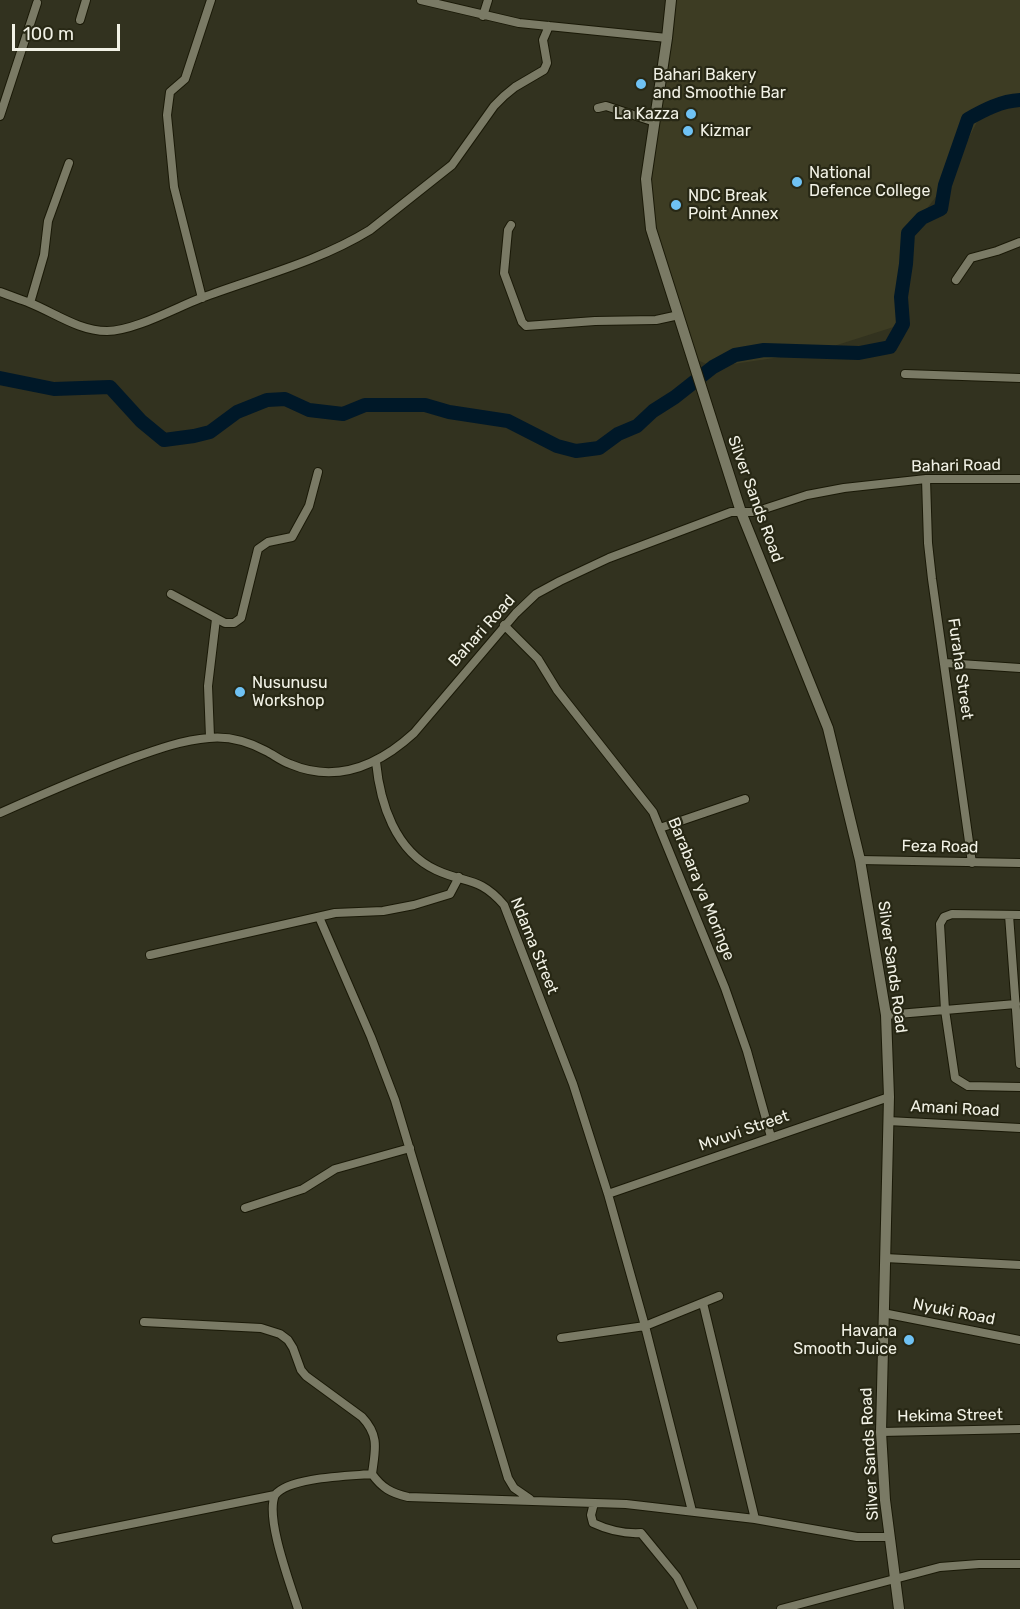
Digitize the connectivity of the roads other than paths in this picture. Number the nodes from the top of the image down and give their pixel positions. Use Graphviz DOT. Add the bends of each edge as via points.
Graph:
graph roads {
  1 [pos="86,0"];
  2 [pos="211,0"];
  3 [pos="421,0"];
  4 [pos="488,0"];
  5 [pos="671,0"];
  6 [pos="34,1"];
  7 [pos="483,15"];
  8 [pos="80,20"];
  9 [pos="549,26"];
  10 [pos="667,38"];
  11 [pos="598,108"];
  12 [pos="0,116"];
  13 [pos="655,122"];
  14 [pos="69,162"];
  15 [pos="511,225"];
  16 [pos="1020,242"];
  17 [pos="956,280"];
  18 [pos="0,292"];
  19 [pos="202,298"];
  20 [pos="30,303"];
  21 [pos="679,315"];
  22 [pos="905,374"];
  23 [pos="1020,378"];
  24 [pos="318,472"];
  25 [pos="926,479"];
  26 [pos="1020,479"];
  27 [pos="741,512"];
  28 [pos="171,594"];
  29 [pos="216,619"];
  30 [pos="504,625"];
  31 [pos="945,663"];
  32 [pos="1020,668"];
  33 [pos="210,737"];
  34 [pos="376,762"];
  35 [pos="745,799"];
  36 [pos="0,813"];
  37 [pos="660,828"];
  38 [pos="860,860"];
  39 [pos="972,863"];
  40 [pos="1020,863"];
  41 [pos="459,877"];
  42 [pos="1009,915"];
  43 [pos="1020,915"];
  44 [pos="319,917"];
  45 [pos="150,955"];
  46 [pos="1017,972"];
  47 [pos="1016,1004"];
  48 [pos="945,1010"];
  49 [pos="886,1015"];
  50 [pos="1019,1043"];
  51 [pos="1020,1064"];
  52 [pos="1020,1087"];
  53 [pos="889,1097"];
  54 [pos="888,1121"];
  55 [pos="1020,1128"];
  56 [pos="771,1137"];
  57 [pos="410,1148"];
  58 [pos="608,1194"];
  59 [pos="245,1208"];
  60 [pos="885,1258"];
  61 [pos="1020,1265"];
  62 [pos="719,1296"];
  63 [pos="703,1303"];
  64 [pos="883,1313"];
  65 [pos="144,1322"];
  66 [pos="645,1326"];
  67 [pos="561,1338"];
  68 [pos="1020,1340"];
  69 [pos="1020,1429"];
  70 [pos="881,1432"];
  71 [pos="372,1474"];
  72 [pos="274,1495"];
  73 [pos="533,1500"];
  74 [pos="594,1503"];
  75 [pos="692,1511"];
  76 [pos="755,1519"];
  77 [pos="890,1537"];
  78 [pos="56,1539"];
  79 [pos="1020,1564"];
  80 [pos="895,1579"];
  81 [pos="298,1609"];
  82 [pos="693,1609"];
  83 [pos="781,1609"];
  84 [pos="899,1609"];
  1 -- 8 [label="street"];
  2 -- 19 [label="street" via="188,73 170,92 167,108 174,187"];
  3 -- 7 [label="street"];
  4 -- 7 [label="street"];
  5 -- 10 [label="street, Silver Sands Road"];
  6 -- 12 [label="street"];
  7 -- 9 [label="street"];
  9 -- 10 [label="street"];
  9 -- 19 [label="street" via="543,40 547,63 544,70 504,96 452,165 370,230 279,271"];
  10 -- 13 [label="street, Silver Sands Road"];
  11 -- 13 [label="street" via="606,106"];
  13 -- 21 [label="street, Silver Sands Road" via="646,179 651,228"];
  14 -- 20 [label="street" via="48,221 44,255"];
  15 -- 21 [label="street" via="504,273 526,326 656,321"];
  16 -- 17 [label="street" via="971,258"];
  18 -- 20 [label="street"];
  19 -- 20 [label="street" via="126,328 106,331 82,327"];
  21 -- 27 [label="street, Silver Sands Road"];
  22 -- 23 [label="street"];
  24 -- 29 [label="street" via="309,506 292,537 268,542 258,549 241,618 230,624"];
  25 -- 26 [label="street, Bahari Road"];
  25 -- 27 [label="street, Bahari Road" via="844,488 755,512"];
  25 -- 31 [label="street, Furaha Street" via="928,543"];
  27 -- 30 [label="street, Bahari Road" via="681,530 560,580 536,594"];
  27 -- 38 [label="street, Silver Sands Road" via="828,728"];
  28 -- 29 [label="street"];
  29 -- 33 [label="street" via="208,686"];
  30 -- 34 [label="street, Bahari Road" via="414,733"];
  30 -- 37 [label="street, Barabara ya Moringe" via="538,659 557,690 653,812"];
  31 -- 32 [label="street"];
  31 -- 39 [label="street, Furaha Street"];
  33 -- 34 [label="street, Bahari Road" via="240,740 289,764 327,773"];
  33 -- 36 [label="street, Bahari Road" via="137,756"];
  34 -- 41 [label="street, Ndama Street" via="380,790 399,839 415,857 436,870"];
  35 -- 37 [label="street"];
  37 -- 56 [label="street, Barabara ya Moringe" via="725,988"];
  38 -- 39 [label="street, Feza Road"];
  38 -- 49 [label="street, Silver Sands Road"];
  39 -- 40 [label="street, Feza Road"];
  41 -- 44 [label="street" via="453,890 441,897 383,911"];
  41 -- 58 [label="street, Ndama Street" via="492,891 504,905 573,1084"];
  42 -- 43 [label="street"];
  42 -- 46 [label="street"];
  42 -- 48 [label="street" via="952,914 941,920"];
  44 -- 45 [label="street"];
  44 -- 57 [label="street" via="371,1037"];
  46 -- 47 [label="street"];
  47 -- 48 [label="street"];
  47 -- 50 [label="street"];
  48 -- 49 [label="street"];
  48 -- 52 [label="street" via="953,1074 959,1082 968,1086"];
  49 -- 53 [label="street, Silver Sands Road"];
  50 -- 51 [label="street"];
  53 -- 54 [label="street, Silver Sands Road"];
  53 -- 56 [label="street, Mvuvi Street"];
  54 -- 55 [label="street, Amani Road"];
  54 -- 60 [label="street, Silver Sands Road"];
  56 -- 58 [label="street, Mvuvi Street"];
  57 -- 59 [label="street" via="335,1169 303,1189"];
  57 -- 73 [label="street" via="508,1478 514,1488"];
  58 -- 66 [label="street, Ndama Street"];
  60 -- 61 [label="street"];
  60 -- 64 [label="street, Silver Sands Road"];
  62 -- 63 [label="street"];
  63 -- 66 [label="street"];
  63 -- 76 [label="street"];
  64 -- 68 [label="street, Nyuki Road"];
  64 -- 70 [label="street, Silver Sands Road"];
  65 -- 71 [label="street" via="261,1328 280,1334 293,1348 306,1376 369,1424 376,1443"];
  66 -- 67 [label="street"];
  66 -- 75 [label="street, Ndama Street"];
  69 -- 70 [label="street, Hekima Street"];
  70 -- 77 [label="street, Silver Sands Road"];
  71 -- 72 [label="street" via="330,1477 284,1487"];
  71 -- 73 [label="street" via="393,1494 408,1497"];
  72 -- 78 [label="street"];
  72 -- 81 [label="street" via="275,1532"];
  73 -- 74 [label="street"];
  74 -- 75 [label="street"];
  74 -- 82 [label="street" via="593,1523 627,1534 640,1533 677,1577"];
  75 -- 76 [label="street"];
  76 -- 77 [label="street" via="857,1537"];
  77 -- 80 [label="street, Silver Sands Road"];
  79 -- 80 [label="street" via="940,1567"];
  80 -- 83 [label="street"];
  80 -- 84 [label="street, Silver Sands Road"];
}
